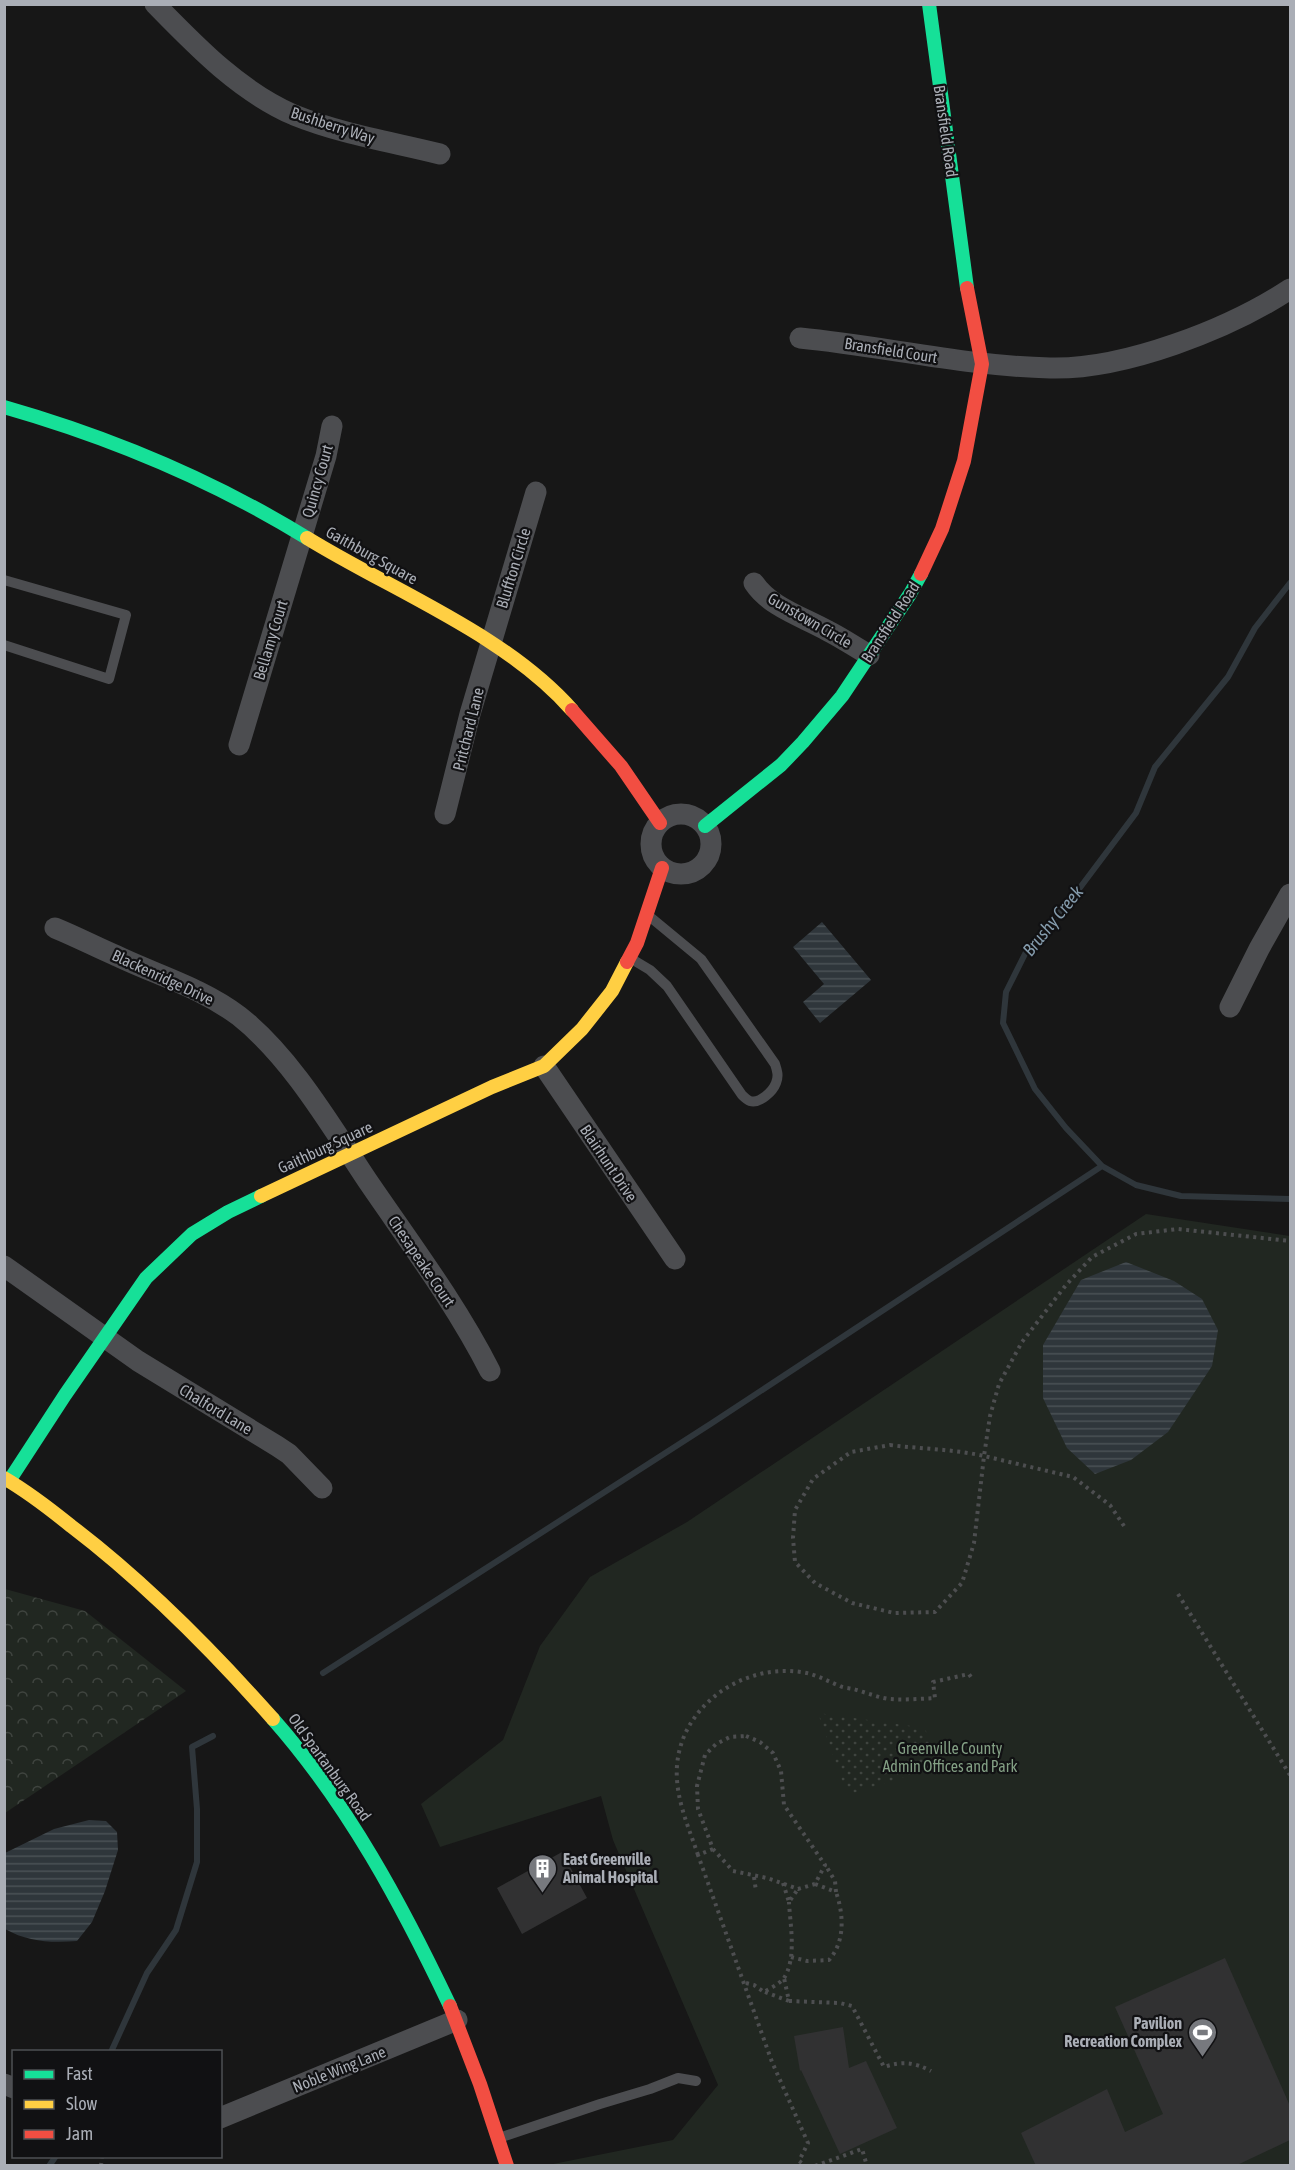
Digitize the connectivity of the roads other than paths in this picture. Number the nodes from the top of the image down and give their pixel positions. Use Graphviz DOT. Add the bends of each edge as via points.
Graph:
graph roads {
  1 [pos="155,4"];
  2 [pos="929,4"];
  3 [pos="440,154"];
  4 [pos="1290,289"];
  5 [pos="800,338"];
  6 [pos="981,364"];
  7 [pos="4,407"];
  8 [pos="332,426"];
  9 [pos="536,492"];
  10 [pos="302,534"];
  11 [pos="4,580"];
  12 [pos="754,583"];
  13 [pos="490,644"];
  14 [pos="4,645"];
  15 [pos="869,655"];
  16 [pos="238,745"];
  17 [pos="445,814"];
  18 [pos="660,823"];
  19 [pos="705,826"];
  20 [pos="662,868"];
  21 [pos="1290,894"];
  22 [pos="647,914"];
  23 [pos="55,928"];
  24 [pos="630,957"];
  25 [pos="1230,1008"];
  26 [pos="544,1066"];
  27 [pos="349,1153"];
  28 [pos="675,1259"];
  29 [pos="4,1266"];
  30 [pos="105,1337"];
  31 [pos="490,1371"];
  32 [pos="7,1479"];
  33 [pos="322,1488"];
  34 [pos="457,2020"];
  35 [pos="696,2081"];
  36 [pos="222,2117"];
  37 [pos="499,2138"];
  38 [pos="507,2166"];
  1 -- 3 [label="street, Bushberry Way" via="218,66 273,104 313,122"];
  2 -- 6 [label="street, Bransfield Road" via="967,291"];
  4 -- 6 [label="street" via="1198,335 1121,359 1052,368"];
  5 -- 6 [label="street, Bransfield Court"];
  6 -- 15 [label="street, Bransfield Road" via="964,461 942,529 910,594"];
  7 -- 10 [label="street, Gaithburg Square" via="152,460"];
  8 -- 10 [label="street, Quincy Court"];
  9 -- 13 [label="street, Bluffton Circle"];
  10 -- 13 [label="street, Gaithburg Square" via="442,612"];
  10 -- 16 [label="street, Bellamy Court"];
  11 -- 14 [label="lane" via="126,615 110,679"];
  12 -- 15 [label="street, Gunstown Circle" via="783,608"];
  13 -- 17 [label="street, Pritchard Lane"];
  13 -- 18 [label="street, Gaithburg Square" via="520,663 565,702 621,766"];
  15 -- 19 [label="street, Bransfield Road" via="842,696 781,765"];
  18 -- 19 [label="street" via="674,814 683,814"];
  18 -- 20 [label="street" via="654,831 651,851"];
  19 -- 20 [label="street" via="710,834 710,854 699,870 680,875"];
  20 -- 22 [label="street, Gaithburg Square"];
  21 -- 25 [label="street"];
  22 -- 24 [label="street, Gaithburg Square"];
  22 -- 24 [label="lane" via="701,959 775,1064 776,1083 769,1093 758,1101 742,1095 667,986"];
  23 -- 27 [label="street, Blackenridge Drive" via="188,985 240,1017 290,1069"];
  24 -- 26 [label="street, Gaithburg Square" via="598,1011"];
  26 -- 27 [label="street, Gaithburg Square"];
  26 -- 28 [label="street, Blairhunt Drive"];
  27 -- 30 [label="street, Gaithburg Square" via="228,1212 192,1234 147,1278"];
  27 -- 31 [label="street, Chesapeake Court" via="469,1330"];
  29 -- 30 [label="street, Chalford Lane"];
  30 -- 32 [label="street, Gaithburg Square"];
  30 -- 33 [label="street, Chalford Lane" via="289,1454"];
  32 -- 34 [label="street, Old Spartanburg Road" via="140,1581 201,1638 265,1707 317,1772 367,1847 405,1912"];
  34 -- 36 [label="street, Noble Wing Lane"];
  34 -- 37 [label="street, Old Spartanburg Road"];
  35 -- 37 [label="lane" via="678,2078"];
  37 -- 38 [label="street, Old Spartanburg Road"];
}
